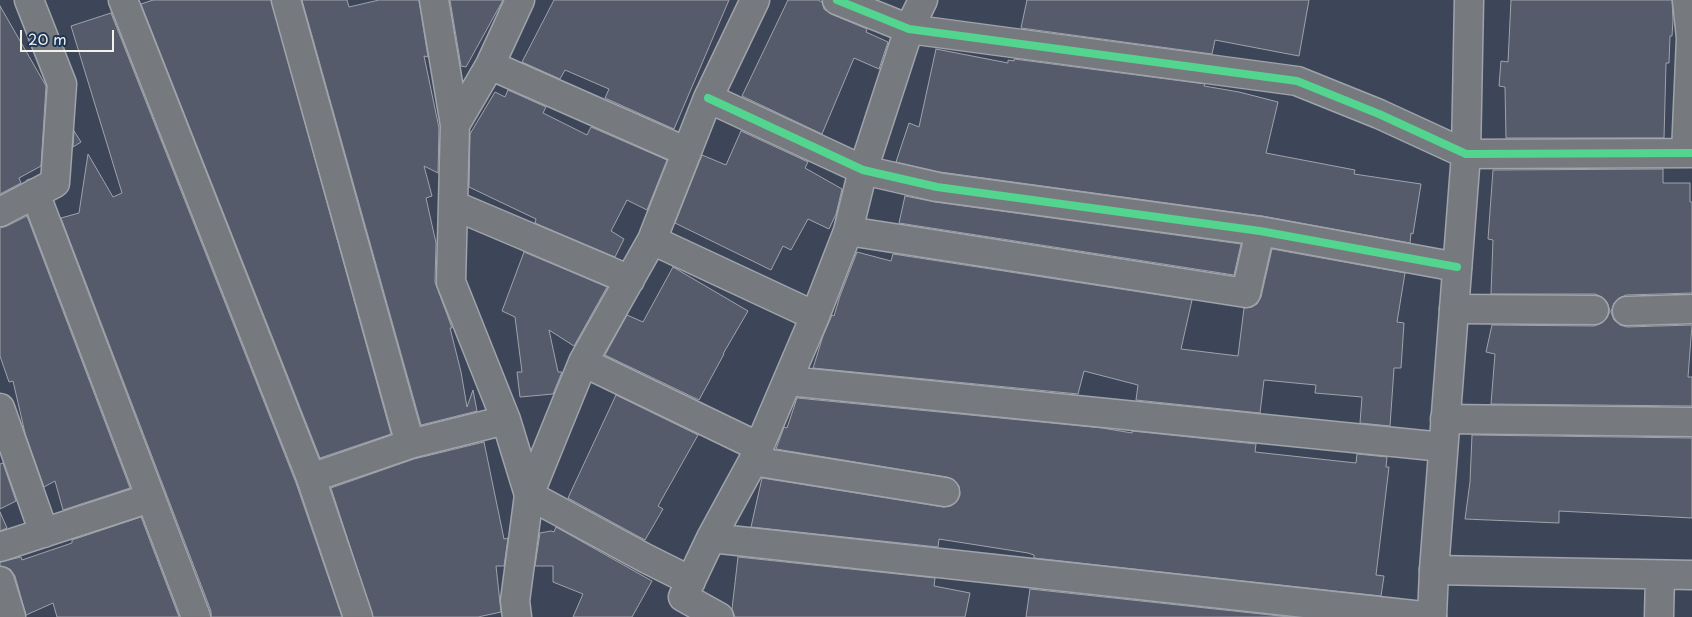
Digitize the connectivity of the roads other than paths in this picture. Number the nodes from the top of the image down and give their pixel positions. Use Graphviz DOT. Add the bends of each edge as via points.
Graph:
graph roads {
  1 [pos="123,0"];
  2 [pos="286,0"];
  3 [pos="434,0"];
  4 [pos="520,0"];
  5 [pos="755,0"];
  6 [pos="837,0"];
  7 [pos="923,0"];
  8 [pos="1469,0"];
  9 [pos="1687,0"];
  10 [pos="32,1"];
  11 [pos="909,29"];
  12 [pos="1691,38"];
  13 [pos="490,65"];
  14 [pos="708,98"];
  15 [pos="455,125"];
  16 [pos="687,152"];
  17 [pos="1689,153"];
  18 [pos="1466,154"];
  19 [pos="863,170"];
  20 [pos="35,193"];
  21 [pos="453,205"];
  22 [pos="0,212"];
  23 [pos="848,231"];
  24 [pos="1260,231"];
  25 [pos="652,240"];
  26 [pos="1457,267"];
  27 [pos="630,280"];
  28 [pos="1454,309"];
  29 [pos="1692,309"];
  30 [pos="1594,310"];
  31 [pos="1627,311"];
  32 [pos="815,316"];
  33 [pos="584,362"];
  34 [pos="788,381"];
  35 [pos="0,408"];
  36 [pos="1446,419"];
  37 [pos="506,420"];
  38 [pos="1692,422"];
  39 [pos="410,444"];
  40 [pos="1443,447"];
  41 [pos="756,454"];
  42 [pos="312,478"];
  43 [pos="945,492"];
  44 [pos="529,495"];
  45 [pos="150,498"];
  46 [pos="44,533"];
  47 [pos="711,538"];
  48 [pos="0,547"];
  49 [pos="1434,570"];
  50 [pos="1660,575"];
  51 [pos="1692,576"];
  52 [pos="0,580"];
  53 [pos="691,581"];
  54 [pos="11,617"];
  55 [pos="196,617"];
  56 [pos="358,617"];
  57 [pos="517,617"];
  58 [pos="719,617"];
  59 [pos="1432,617"];
  60 [pos="1659,617"];
  1 -- 42 [label="street"];
  2 -- 39 [label="street"];
  3 -- 15 [label="street"];
  4 -- 13 [label="street"];
  5 -- 14 [label="street"];
  6 -- 11 [label="street"];
  7 -- 11 [label="street"];
  8 -- 18 [label="street"];
  9 -- 12 [label="street"];
  10 -- 20 [label="street" via="62,84 55,183"];
  11 -- 18 [label="street" via="1297,81"];
  11 -- 19 [label="street"];
  12 -- 17 [label="street"];
  13 -- 15 [label="street"];
  13 -- 16 [label="street"];
  14 -- 16 [label="street"];
  14 -- 19 [label="street"];
  15 -- 21 [label="street"];
  16 -- 25 [label="street"];
  17 -- 18 [label="street"];
  18 -- 26 [label="street"];
  19 -- 23 [label="street"];
  19 -- 24 [label="street" via="937,187"];
  20 -- 22 [label="street"];
  20 -- 45 [label="street"];
  21 -- 27 [label="street"];
  21 -- 37 [label="street" via="451,282"];
  23 -- 24 [label="street" via="1246,293"];
  23 -- 32 [label="street"];
  24 -- 26 [label="street"];
  25 -- 27 [label="street"];
  25 -- 32 [label="street"];
  26 -- 28 [label="street"];
  27 -- 33 [label="street"];
  28 -- 30 [label="street"];
  28 -- 36 [label="street"];
  29 -- 31 [label="street"];
  32 -- 34 [label="street"];
  33 -- 41 [label="street"];
  33 -- 44 [label="street"];
  34 -- 40 [label="street"];
  34 -- 41 [label="street"];
  35 -- 46 [label="street"];
  36 -- 38 [label="street"];
  36 -- 40 [label="street"];
  37 -- 39 [label="street"];
  37 -- 44 [label="street"];
  39 -- 42 [label="street"];
  40 -- 49 [label="street"];
  41 -- 43 [label="street"];
  41 -- 47 [label="street"];
  42 -- 56 [label="street"];
  44 -- 53 [label="street"];
  44 -- 57 [label="street" via="515,601"];
  45 -- 46 [label="street"];
  45 -- 55 [label="street"];
  46 -- 48 [label="street"];
  47 -- 53 [label="street"];
  47 -- 59 [label="street"];
  49 -- 50 [label="street"];
  49 -- 59 [label="street"];
  50 -- 51 [label="street"];
  50 -- 60 [label="street"];
  52 -- 54 [label="street"];
  53 -- 58 [label="street" via="683,597"];
}
